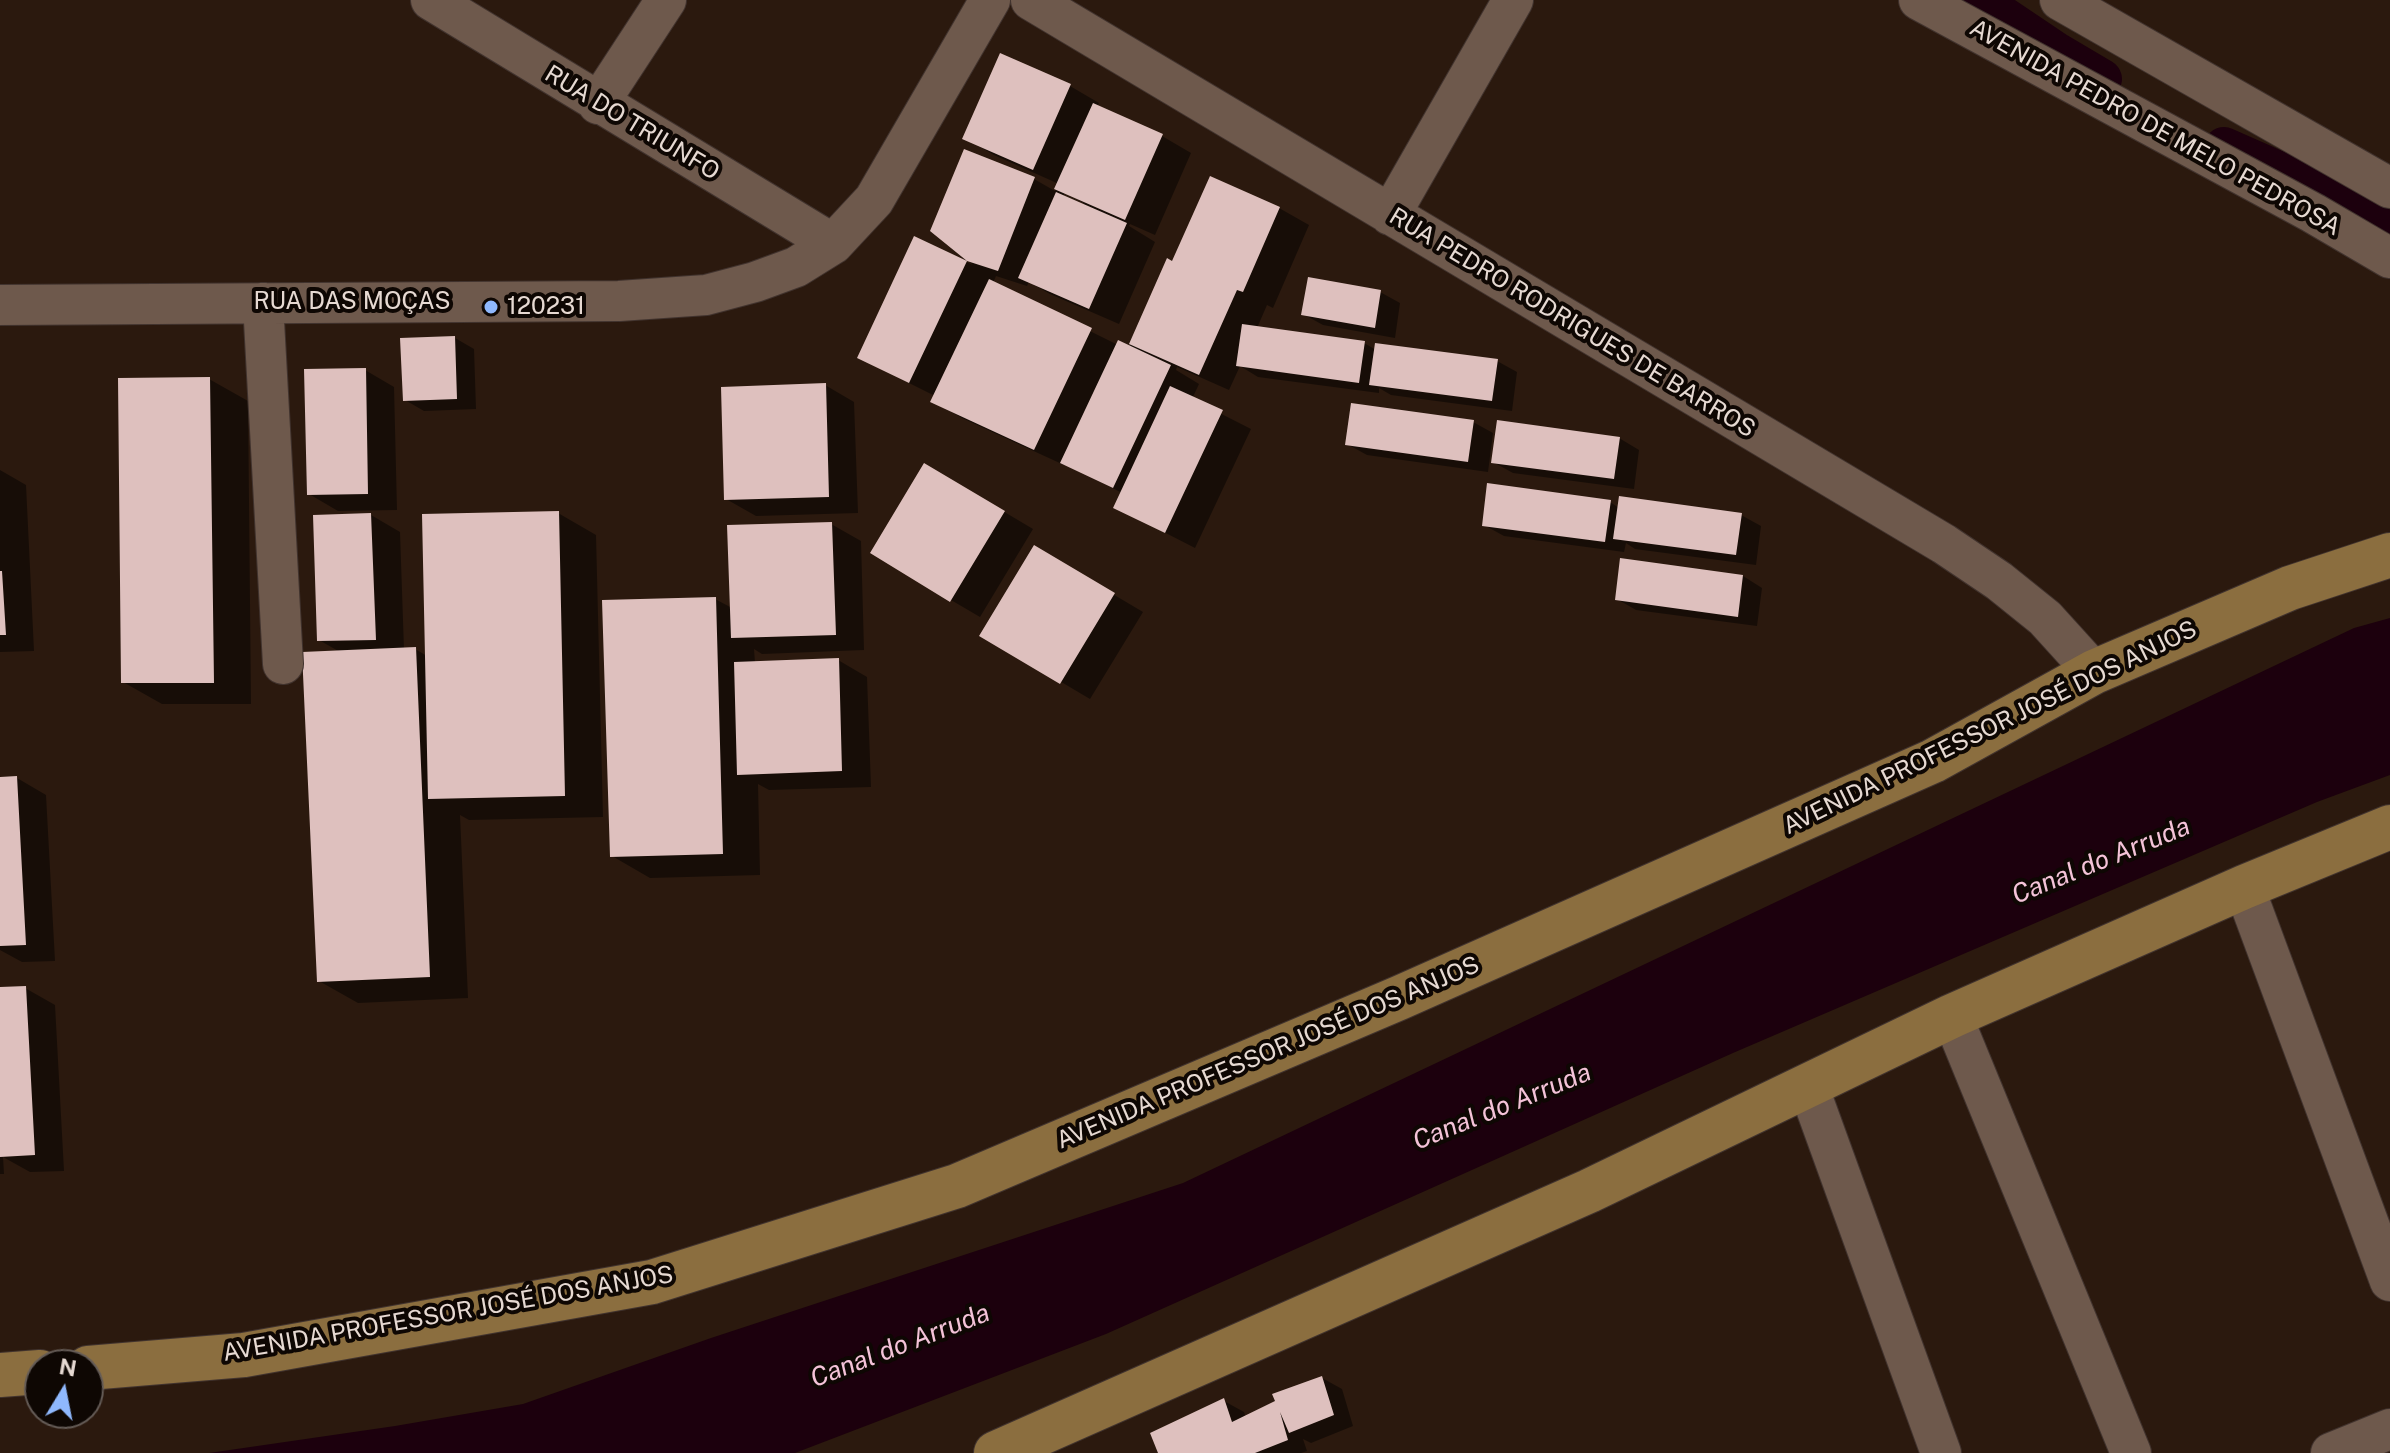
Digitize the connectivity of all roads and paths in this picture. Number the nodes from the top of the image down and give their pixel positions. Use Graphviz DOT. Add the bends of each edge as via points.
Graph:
graph roads {
  1 [pos="431,0"];
  2 [pos="666,0"];
  3 [pos="990,0"];
  4 [pos="1031,0"];
  5 [pos="1513,0"];
  6 [pos="1919,0"];
  7 [pos="2060,0"];
  8 [pos="598,104"];
  9 [pos="2390,188"];
  10 [pos="1390,215"];
  11 [pos="833,244"];
  12 [pos="2390,258"];
  13 [pos="263,303"];
  14 [pos="0,305"];
  15 [pos="2390,555"];
  16 [pos="283,664"];
  17 [pos="2094,672"];
  18 [pos="2390,827"];
  19 [pos="2244,887"];
  20 [pos="1952,1016"];
  21 [pos="1808,1086"];
  22 [pos="2390,1281"];
  23 [pos="104,1367"];
  24 [pos="24,1373"];
  25 [pos="0,1375"];
  26 [pos="2390,1429"];
  27 [pos="996,1453"];
  28 [pos="1941,1453"];
  29 [pos="2131,1453"];
  30 [pos="2331,1453"];
  1 -- 8 [label="street, RUA DO TRIUNFO"];
  2 -- 8 [label="street"];
  3 -- 11 [label="street, RUA DAS MOÇAS" via="874,200"];
  4 -- 10 [label="street, RUA PEDRO RODRIGUES DE BARROS"];
  5 -- 10 [label="street"];
  6 -- 12 [label="street, AVENIDA PEDRO DE MELO PEDROSA"];
  7 -- 9 [label="street"];
  8 -- 11 [label="street, RUA DO TRIUNFO"];
  10 -- 17 [label="street, RUA PEDRO RODRIGUES DE BARROS" via="1988,573 2045,618"];
  11 -- 13 [label="street, RUA DAS MOÇAS" via="796,267 706,295 619,301"];
  13 -- 14 [label="street, RUA DAS MOÇAS"];
  13 -- 16 [label="street"];
  15 -- 17 [label="main road, AVENIDA PROFESSOR JOSÉ DOS ANJOS" via="2290,588"];
  17 -- 23 [label="main road, AVENIDA PROFESSOR JOSÉ DOS ANJOS" via="1933,761 1385,1004 957,1186 652,1282 244,1355"];
  18 -- 19 [label="main road"];
  19 -- 20 [label="main road"];
  19 -- 22 [label="street"];
  20 -- 21 [label="main road"];
  20 -- 29 [label="street"];
  21 -- 27 [label="main road" via="1589,1191"];
  21 -- 28 [label="street"];
  24 -- 25 [label="main road"];
  26 -- 30 [label="street"];
}
